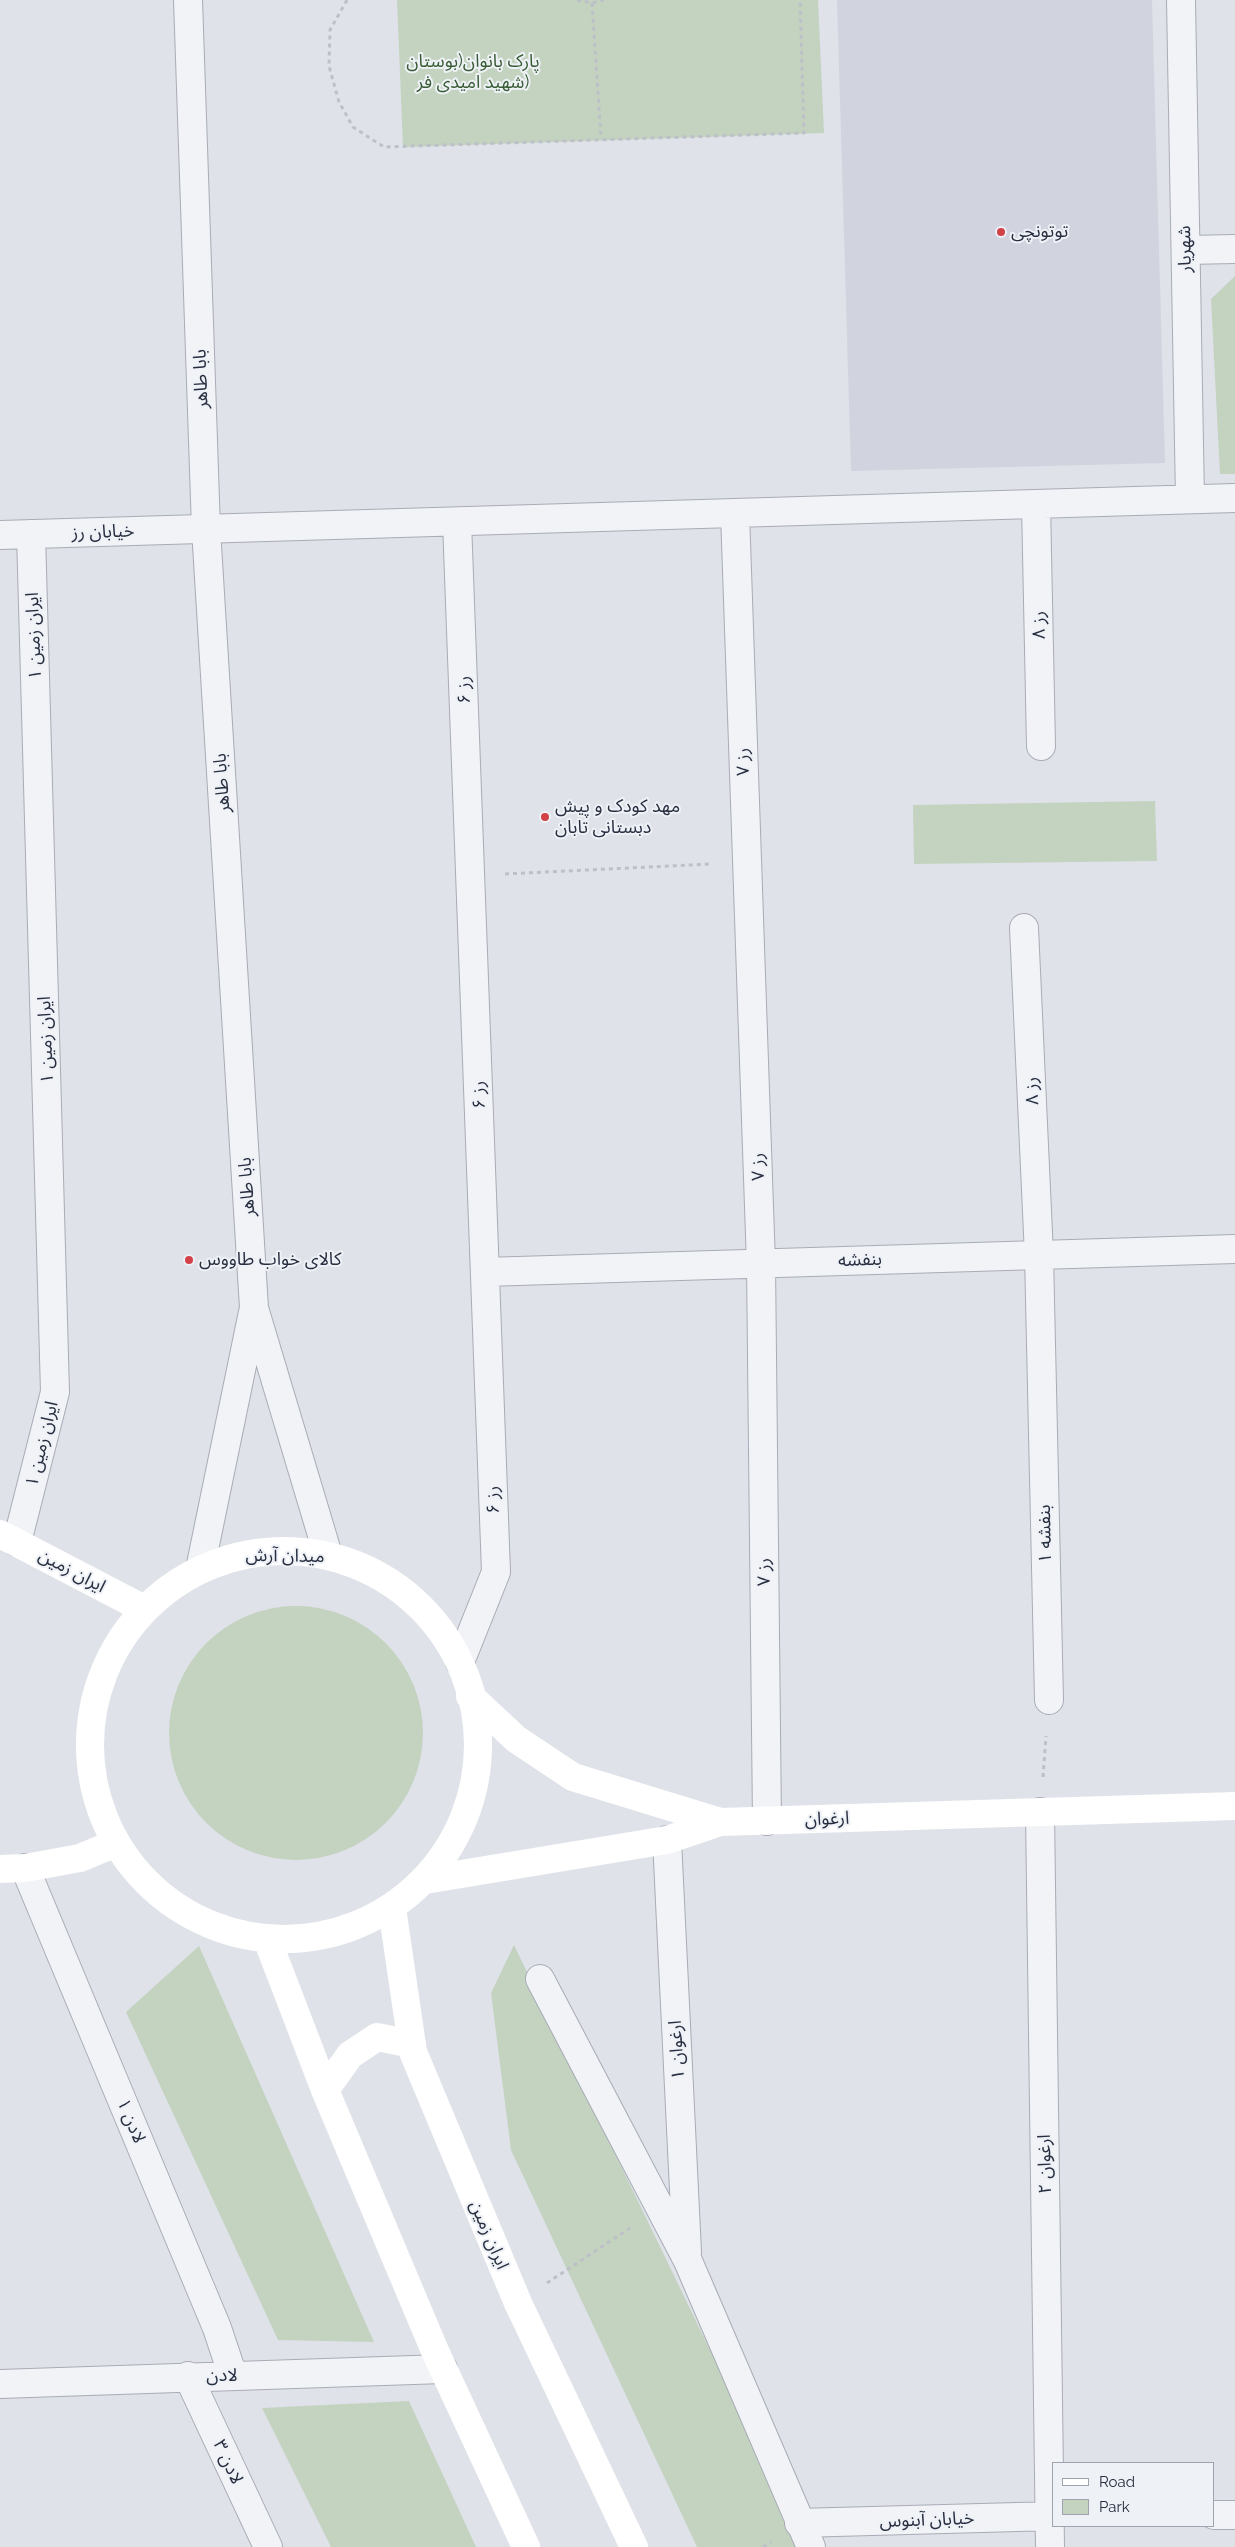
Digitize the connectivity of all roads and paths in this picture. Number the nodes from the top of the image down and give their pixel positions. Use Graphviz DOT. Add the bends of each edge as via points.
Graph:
graph roads {
  1 [pos="188,0"];
  2 [pos="347,0"];
  3 [pos="577,0"];
  4 [pos="604,0"];
  5 [pos="800,0"];
  6 [pos="1181,0"];
  7 [pos="592,3"];
  8 [pos="601,138"];
  9 [pos="1235,249"];
  10 [pos="1186,250"];
  11 [pos="1235,498"];
  12 [pos="1190,499"];
  13 [pos="1036,504"];
  14 [pos="735,513"];
  15 [pos="457,522"];
  16 [pos="206,529"];
  17 [pos="32,534"];
  18 [pos="0,535"];
  19 [pos="1041,746"];
  20 [pos="747,862"];
  21 [pos="471,876"];
  22 [pos="1024,928"];
  23 [pos="1235,1249"];
  24 [pos="1039,1255"];
  25 [pos="760,1264"];
  26 [pos="485,1272"];
  27 [pos="254,1308"];
  28 [pos="9,1538"];
  29 [pos="328,1555"];
  30 [pos="200,1569"];
  31 [pos="144,1609"];
  32 [pos="460,1662"];
  33 [pos="470,1696"];
  34 [pos="1049,1700"];
  35 [pos="1235,1806"];
  36 [pos="1040,1812"];
  37 [pos="767,1821"];
  38 [pos="720,1822"];
  39 [pos="667,1840"];
  40 [pos="116,1843"];
  41 [pos="13,1869"];
  42 [pos="425,1880"];
  43 [pos="392,1908"];
  44 [pos="267,1939"];
  45 [pos="540,1979"];
  46 [pos="412,2044"];
  47 [pos="325,2090"];
  48 [pos="660,2208"];
  49 [pos="688,2261"];
  50 [pos="518,2303"];
  51 [pos="443,2369"];
  52 [pos="188,2376"];
  53 [pos="233,2376"];
  54 [pos="0,2384"];
  55 [pos="1235,2514"];
  56 [pos="1215,2515"];
  57 [pos="1052,2516"];
  58 [pos="805,2535"];
  59 [pos="268,2547"];
  60 [pos="526,2547"];
  61 [pos="634,2547"];
  62 [pos="1050,2547"];
  1 -- 16 [label="street, بابا طاهر"];
  2 -- 8 [label="path" via="330,30 329,66 340,102 354,127 384,147"];
  3 -- 7 [label="path"];
  4 -- 7 [label="path"];
  5 -- 8 [label="path" via="804,133"];
  6 -- 10 [label="street, شهریار"];
  7 -- 8 [label="path"];
  9 -- 10 [label="street"];
  10 -- 12 [label="street, شهریار"];
  11 -- 12 [label="street, خیابان رز"];
  12 -- 13 [label="street, خیابان رز"];
  13 -- 14 [label="street, خیابان رز"];
  13 -- 19 [label="street, رز ۸"];
  14 -- 15 [label="street, خیابان رز"];
  14 -- 20 [label="street, رز ۷"];
  15 -- 16 [label="street, خیابان رز"];
  15 -- 21 [label="street, رز ۶"];
  16 -- 17 [label="street, خیابان رز"];
  16 -- 27 [label="street, بابا طاهر"];
  17 -- 18 [label="street, خیابان رز"];
  17 -- 28 [label="street, ایران زمین ۱" via="55,1392"];
  20 -- 21 [label="path"];
  20 -- 25 [label="street, رز ۷"];
  21 -- 26 [label="street, رز ۶"];
  22 -- 24 [label="street, رز ۸"];
  23 -- 24 [label="street, بنفشه"];
  24 -- 25 [label="street, بنفشه"];
  24 -- 34 [label="street, بنفشه ۱"];
  25 -- 26 [label="street, بنفشه"];
  25 -- 37 [label="street, رز ۷"];
  26 -- 32 [label="street, رز ۶" via="496,1572"];
  27 -- 29 [label="street, بابا طاهر"];
  27 -- 30 [label="street"];
  28 -- 31 [label="main road, ایران زمین"];
  29 -- 30 [label="main road, میدان آرش" via="240,1554"];
  29 -- 32 [label="main road, میدان آرش" via="347,1560 393,1583 432,1618"];
  30 -- 31 [label="main road, میدان آرش" via="188,1574"];
  31 -- 40 [label="main road, میدان آرش" via="114,1649 95,1696 89,1746 97,1796"];
  32 -- 33 [label="main road, میدان آرش"];
  33 -- 38 [label="main road" via="516,1739 573,1777"];
  33 -- 42 [label="main road, میدان آرش" via="477,1723 474,1787 451,1846"];
  34 -- 36 [label="path"];
  35 -- 36 [label="main road, ارغوان"];
  36 -- 37 [label="main road, ارغوان"];
  36 -- 57 [label="street, ارغوان ۲"];
  37 -- 38 [label="main road, ارغوان"];
  38 -- 39 [label="main road, ارغوان"];
  39 -- 42 [label="main road, ارغوان"];
  39 -- 49 [label="street, ارغوان ۱"];
  40 -- 41 [label="main road" via="80,1858"];
  40 -- 44 [label="main road, میدان آرش" via="144,1880 180,1909 222,1929"];
  41 -- 53 [label="street, لادن ۱" via="217,2328"];
  42 -- 43 [label="main road, میدان آرش"];
  43 -- 44 [label="main road, میدان آرش" via="332,1934"];
  43 -- 46 [label="main road, ایران زمین"];
  44 -- 47 [label="main road"];
  45 -- 48 [label="street"];
  46 -- 47 [label="main road" via="377,2037 350,2055"];
  46 -- 50 [label="main road, ایران زمین"];
  47 -- 51 [label="main road"];
  48 -- 49 [label="street"];
  48 -- 50 [label="path"];
  49 -- 58 [label="street"];
  50 -- 61 [label="main road, ایران زمین"];
  51 -- 53 [label="street, لادن"];
  51 -- 60 [label="main road"];
  52 -- 53 [label="street, لادن"];
  52 -- 54 [label="street, لادن"];
  52 -- 59 [label="street, لادن ۳"];
  55 -- 56 [label="street"];
  57 -- 58 [label="street, خیابان آبنوس"];
  57 -- 62 [label="street, ارغوان ۲"];
}
